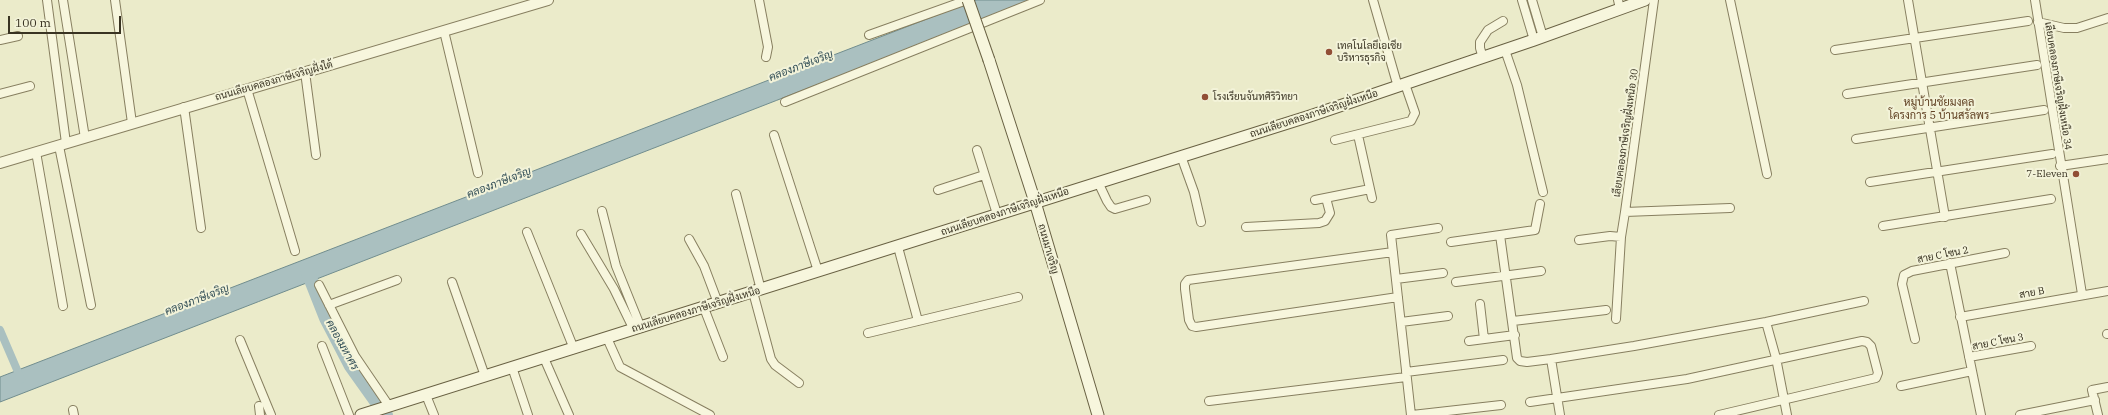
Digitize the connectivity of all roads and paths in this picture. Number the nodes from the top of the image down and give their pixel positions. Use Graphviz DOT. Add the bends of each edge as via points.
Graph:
graph roads {
  1 [pos="47,0"];
  2 [pos="63,0"];
  3 [pos="115,0"];
  4 [pos="548,0"];
  5 [pos="759,0"];
  6 [pos="968,0"];
  7 [pos="1040,0"];
  8 [pos="1373,0"];
  9 [pos="1522,0"];
  10 [pos="1532,0"];
  11 [pos="1645,0"];
  12 [pos="1654,0"];
  13 [pos="1730,0"];
  14 [pos="1908,0"];
  15 [pos="2035,0"];
  16 [pos="1619,5"];
  17 [pos="2108,18"];
  18 [pos="1503,21"];
  19 [pos="2028,21"];
  20 [pos="2038,22"];
  21 [pos="444,31"];
  22 [pos="869,35"];
  23 [pos="18,36"];
  24 [pos="1915,37"];
  25 [pos="1538,39"];
  26 [pos="0,40"];
  27 [pos="1505,50"];
  28 [pos="1836,50"];
  29 [pos="766,56"];
  30 [pos="1483,58"];
  31 [pos="2037,64"];
  32 [pos="305,72"];
  33 [pos="1923,82"];
  34 [pos="1401,85"];
  35 [pos="30,86"];
  36 [pos="247,89"];
  37 [pos="0,94"];
  38 [pos="1847,94"];
  39 [pos="785,102"];
  40 [pos="184,107"];
  41 [pos="2044,110"];
  42 [pos="132,123"];
  43 [pos="1931,128"];
  44 [pos="774,135"];
  45 [pos="1358,135"];
  46 [pos="86,138"];
  47 [pos="1856,139"];
  48 [pos="1335,140"];
  49 [pos="63,144"];
  50 [pos="977,150"];
  51 [pos="36,152"];
  52 [pos="2052,154"];
  53 [pos="316,155"];
  54 [pos="1180,156"];
  55 [pos="2108,158"];
  56 [pos="0,163"];
  57 [pos="2060,166"];
  58 [pos="1938,172"];
  59 [pos="478,173"];
  60 [pos="1767,174"];
  61 [pos="984,175"];
  62 [pos="1098,182"];
  63 [pos="1870,182"];
  64 [pos="938,190"];
  65 [pos="1370,190"];
  66 [pos="1543,192"];
  67 [pos="736,194"];
  68 [pos="1326,198"];
  69 [pos="1372,198"];
  70 [pos="2051,199"];
  71 [pos="1146,200"];
  72 [pos="1315,200"];
  73 [pos="1035,202"];
  74 [pos="1540,204"];
  75 [pos="1730,208"];
  76 [pos="602,211"];
  77 [pos="1625,212"];
  78 [pos="997,214"];
  79 [pos="1945,217"];
  80 [pos="1201,222"];
  81 [pos="1883,226"];
  82 [pos="1246,227"];
  83 [pos="201,228"];
  84 [pos="1438,228"];
  85 [pos="527,232"];
  86 [pos="581,234"];
  87 [pos="1500,235"];
  88 [pos="1621,237"];
  89 [pos="689,239"];
  90 [pos="1579,240"];
  91 [pos="1451,242"];
  92 [pos="898,247"];
  93 [pos="296,251"];
  94 [pos="1393,252"];
  95 [pos="2005,253"];
  96 [pos="1950,264"];
  97 [pos="818,271"];
  98 [pos="1541,271"];
  99 [pos="1443,273"];
  100 [pos="1505,275"];
  101 [pos="1396,279"];
  102 [pos="397,280"];
  103 [pos="452,282"];
  104 [pos="1456,282"];
  105 [pos="319,285"];
  106 [pos="757,291"];
  107 [pos="2108,291"];
  108 [pos="2082,294"];
  109 [pos="1018,297"];
  110 [pos="1398,297"];
  111 [pos="1864,301"];
  112 [pos="718,303"];
  113 [pos="1480,304"];
  114 [pos="91,305"];
  115 [pos="63,306"];
  116 [pos="329,306"];
  117 [pos="704,308"];
  118 [pos="1606,310"];
  119 [pos="1448,316"];
  120 [pos="1960,317"];
  121 [pos="1616,319"];
  122 [pos="918,321"];
  123 [pos="1513,321"];
  124 [pos="1401,322"];
  125 [pos="1766,322"];
  126 [pos="638,329"];
  127 [pos="868,333"];
  128 [pos="1515,335"];
  129 [pos="607,338"];
  130 [pos="1484,339"];
  131 [pos="1915,339"];
  132 [pos="240,340"];
  133 [pos="1469,341"];
  134 [pos="322,346"];
  135 [pos="2031,346"];
  136 [pos="574,349"];
  137 [pos="723,357"];
  138 [pos="1969,357"];
  139 [pos="544,358"];
  140 [pos="1776,358"];
  141 [pos="1551,359"];
  142 [pos="1503,360"];
  143 [pos="512,367"];
  144 [pos="1972,371"];
  145 [pos="1406,375"];
  146 [pos="485,376"];
  147 [pos="799,383"];
  148 [pos="1901,386"];
  149 [pos="2108,387"];
  150 [pos="426,395"];
  151 [pos="1557,398"];
  152 [pos="1209,400"];
  153 [pos="2095,400"];
  154 [pos="1784,401"];
  155 [pos="1530,402"];
  156 [pos="1501,404"];
  157 [pos="259,406"];
  158 [pos="388,407"];
  159 [pos="362,414"];
  160 [pos="260,415"];
  161 [pos="271,415"];
  162 [pos="349,415"];
  163 [pos="434,415"];
  164 [pos="528,415"];
  165 [pos="569,415"];
  166 [pos="710,415"];
  167 [pos="1098,415"];
  168 [pos="1411,415"];
  169 [pos="1560,415"];
  170 [pos="1719,415"];
  171 [pos="1787,415"];
  172 [pos="1981,415"];
  173 [pos="2020,415"];
  174 [pos="2098,415"];
  1 -- 49 [label="street"];
  2 -- 46 [label="street"];
  3 -- 42 [label="street"];
  4 -- 21 [label="street, ถนนเลียบคลองภาษีเจริญฝั่งใต้"];
  5 -- 29 [label="street" via="768,47"];
  6 -- 22 [label="street"];
  6 -- 73 [label="main road, ถนนมาเจริญ, bridge"];
  7 -- 39 [label="street"];
  8 -- 34 [label="street"];
  9 -- 25 [label="street"];
  10 -- 25 [label="street"];
  11 -- 16 [label="main road, ถนนเลียบคลองภาษีเจริญฝั่งเหนือ"];
  12 -- 77 [label="street, เลียบคลองภาษีเจริญฝั่งเหนือ 30"];
  13 -- 60 [label="street"];
  14 -- 24 [label="street"];
  15 -- 20 [label="street, เลียบคลองภาษีเจริญฝั่งเหนือ 34"];
  16 -- 25 [label="main road, ถนนเลียบคลองภาษีเจริญฝั่งเหนือ"];
  17 -- 20 [label="street" via="2077,28"];
  18 -- 30 [label="street" via="1488,30 1480,42"];
  19 -- 24 [label="street"];
  20 -- 57 [label="street, เลียบคลองภาษีเจริญฝั่งเหนือ 34"];
  21 -- 32 [label="street, ถนนเลียบคลองภาษีเจริญฝั่งใต้"];
  21 -- 59 [label="street"];
  23 -- 26 [label="street"];
  24 -- 28 [label="street"];
  24 -- 33 [label="street"];
  25 -- 27 [label="main road, ถนนเลียบคลองภาษีเจริญฝั่งเหนือ"];
  27 -- 30 [label="main road, ถนนเลียบคลองภาษีเจริญฝั่งเหนือ"];
  27 -- 66 [label="street" via="1517,85"];
  30 -- 34 [label="main road, ถนนเลียบคลองภาษีเจริญฝั่งเหนือ"];
  31 -- 33 [label="street"];
  32 -- 36 [label="street, ถนนเลียบคลองภาษีเจริญฝั่งใต้"];
  32 -- 53 [label="street"];
  33 -- 38 [label="street"];
  33 -- 43 [label="street"];
  34 -- 45 [label="street" via="1415,113 1414,119 1408,123"];
  34 -- 54 [label="main road, ถนนเลียบคลองภาษีเจริญฝั่งเหนือ"];
  35 -- 37 [label="street"];
  36 -- 40 [label="street, ถนนเลียบคลองภาษีเจริญฝั่งใต้"];
  36 -- 93 [label="street"];
  40 -- 42 [label="street, ถนนเลียบคลองภาษีเจริญฝั่งใต้"];
  40 -- 83 [label="street"];
  41 -- 43 [label="street"];
  42 -- 46 [label="street, ถนนเลียบคลองภาษีเจริญฝั่งใต้"];
  43 -- 47 [label="street"];
  43 -- 58 [label="street"];
  44 -- 97 [label="street"];
  45 -- 48 [label="street"];
  45 -- 65 [label="street"];
  46 -- 49 [label="street, ถนนเลียบคลองภาษีเจริญฝั่งใต้"];
  49 -- 51 [label="street, ถนนเลียบคลองภาษีเจริญฝั่งใต้"];
  49 -- 114 [label="street"];
  50 -- 61 [label="street"];
  51 -- 56 [label="street, ถนนเลียบคลองภาษีเจริญฝั่งใต้"];
  51 -- 115 [label="street"];
  52 -- 58 [label="street"];
  54 -- 62 [label="main road, ถนนเลียบคลองภาษีเจริญฝั่งเหนือ"];
  54 -- 80 [label="street" via="1194,192"];
  55 -- 57 [label="street"];
  57 -- 108 [label="street, เลียบคลองภาษีเจริญฝั่งเหนือ 34"];
  58 -- 63 [label="street"];
  58 -- 79 [label="street"];
  61 -- 64 [label="street"];
  61 -- 78 [label="street"];
  62 -- 71 [label="street" via="1111,207 1116,209"];
  62 -- 73 [label="main road, ถนนเลียบคลองภาษีเจริญฝั่งเหนือ"];
  65 -- 68 [label="street"];
  65 -- 69 [label="street"];
  67 -- 106 [label="street"];
  68 -- 72 [label="street"];
  68 -- 82 [label="street" via="1330,213 1325,221"];
  70 -- 79 [label="street"];
  73 -- 78 [label="main road, ถนนเลียบคลองภาษีเจริญฝั่งเหนือ"];
  73 -- 167 [label="main road, ถนนมาเจริญ"];
  74 -- 87 [label="street" via="1535,230"];
  75 -- 77 [label="street, เลียบคลองภาษีเจริญฝั่งเหนือ 30"];
  76 -- 126 [label="street" via="616,266"];
  77 -- 88 [label="street"];
  78 -- 92 [label="main road, ถนนเลียบคลองภาษีเจริญฝั่งเหนือ"];
  79 -- 81 [label="street"];
  84 -- 94 [label="street" via="1391,235"];
  85 -- 136 [label="street"];
  86 -- 126 [label="street"];
  87 -- 91 [label="street"];
  87 -- 100 [label="street"];
  88 -- 90 [label="street"];
  88 -- 121 [label="street"];
  89 -- 112 [label="street" via="704,266"];
  92 -- 97 [label="main road, ถนนเลียบคลองภาษีเจริญฝั่งเหนือ"];
  92 -- 122 [label="street"];
  94 -- 101 [label="street"];
  94 -- 110 [label="street" via="1188,280 1185,289 1189,320 1192,326 1196,327"];
  95 -- 96 [label="street, สาย C โซน 2"];
  96 -- 120 [label="street"];
  96 -- 131 [label="street, สาย C โซน 2" via="1912,271 1904,275 1902,284"];
  97 -- 106 [label="main road, ถนนเลียบคลองภาษีเจริญฝั่งเหนือ"];
  98 -- 100 [label="street"];
  99 -- 101 [label="street"];
  100 -- 104 [label="street"];
  100 -- 123 [label="street"];
  101 -- 110 [label="street"];
  102 -- 116 [label="street"];
  103 -- 146 [label="street"];
  105 -- 116 [label="street"];
  106 -- 112 [label="main road, ถนนเลียบคลองภาษีเจริญฝั่งเหนือ"];
  106 -- 147 [label="street" via="771,359"];
  107 -- 108 [label="street, สาย B"];
  108 -- 120 [label="street, สาย B"];
  109 -- 122 [label="street"];
  110 -- 124 [label="street"];
  111 -- 125 [label="street"];
  112 -- 117 [label="main road, ถนนเลียบคลองภาษีเจริญฝั่งเหนือ"];
  113 -- 130 [label="street"];
  116 -- 158 [label="street" via="355,356"];
  117 -- 126 [label="main road, ถนนเลียบคลองภาษีเจริญฝั่งเหนือ"];
  117 -- 137 [label="street"];
  118 -- 123 [label="street"];
  119 -- 124 [label="street"];
  120 -- 138 [label="street"];
  122 -- 127 [label="street"];
  123 -- 128 [label="street"];
  124 -- 145 [label="street"];
  125 -- 140 [label="street"];
  125 -- 141 [label="street"];
  126 -- 129 [label="main road, ถนนเลียบคลองภาษีเจริญฝั่งเหนือ"];
  128 -- 130 [label="street"];
  128 -- 141 [label="street" via="1517,358 1520,361"];
  129 -- 136 [label="main road, ถนนเลียบคลองภาษีเจริญฝั่งเหนือ"];
  129 -- 166 [label="street" via="620,367"];
  130 -- 133 [label="street"];
  132 -- 161 [label="street"];
  134 -- 162 [label="street"];
  135 -- 138 [label="street, สาย C โซน 3"];
  136 -- 139 [label="main road, ถนนเลียบคลองภาษีเจริญฝั่งเหนือ"];
  138 -- 144 [label="street"];
  139 -- 143 [label="main road, ถนนเลียบคลองภาษีเจริญฝั่งเหนือ"];
  139 -- 165 [label="street"];
  140 -- 151 [label="street" via="1686,379"];
  140 -- 154 [label="street"];
  140 -- 154 [label="street" via="1862,341 1871,346 1878,373 1876,378 1871,380"];
  141 -- 151 [label="street"];
  142 -- 145 [label="street"];
  143 -- 146 [label="main road, ถนนเลียบคลองภาษีเจริญฝั่งเหนือ"];
  143 -- 164 [label="street"];
  144 -- 148 [label="street"];
  144 -- 172 [label="street"];
  145 -- 152 [label="street"];
  145 -- 168 [label="street"];
  146 -- 150 [label="main road, ถนนเลียบคลองภาษีเจริญฝั่งเหนือ"];
  149 -- 153 [label="street" via="2092,390"];
  150 -- 158 [label="main road, ถนนเลียบคลองภาษีเจริญฝั่งเหนือ"];
  150 -- 163 [label="street"];
  151 -- 155 [label="street"];
  151 -- 169 [label="street"];
  153 -- 173 [label="street"];
  153 -- 174 [label="street"];
  154 -- 170 [label="street"];
  154 -- 171 [label="street"];
  156 -- 168 [label="street"];
  157 -- 160 [label="street"];
  158 -- 159 [label="main road, ถนนเลียบคลองภาษีเจริญฝั่งเหนือ"];
}
